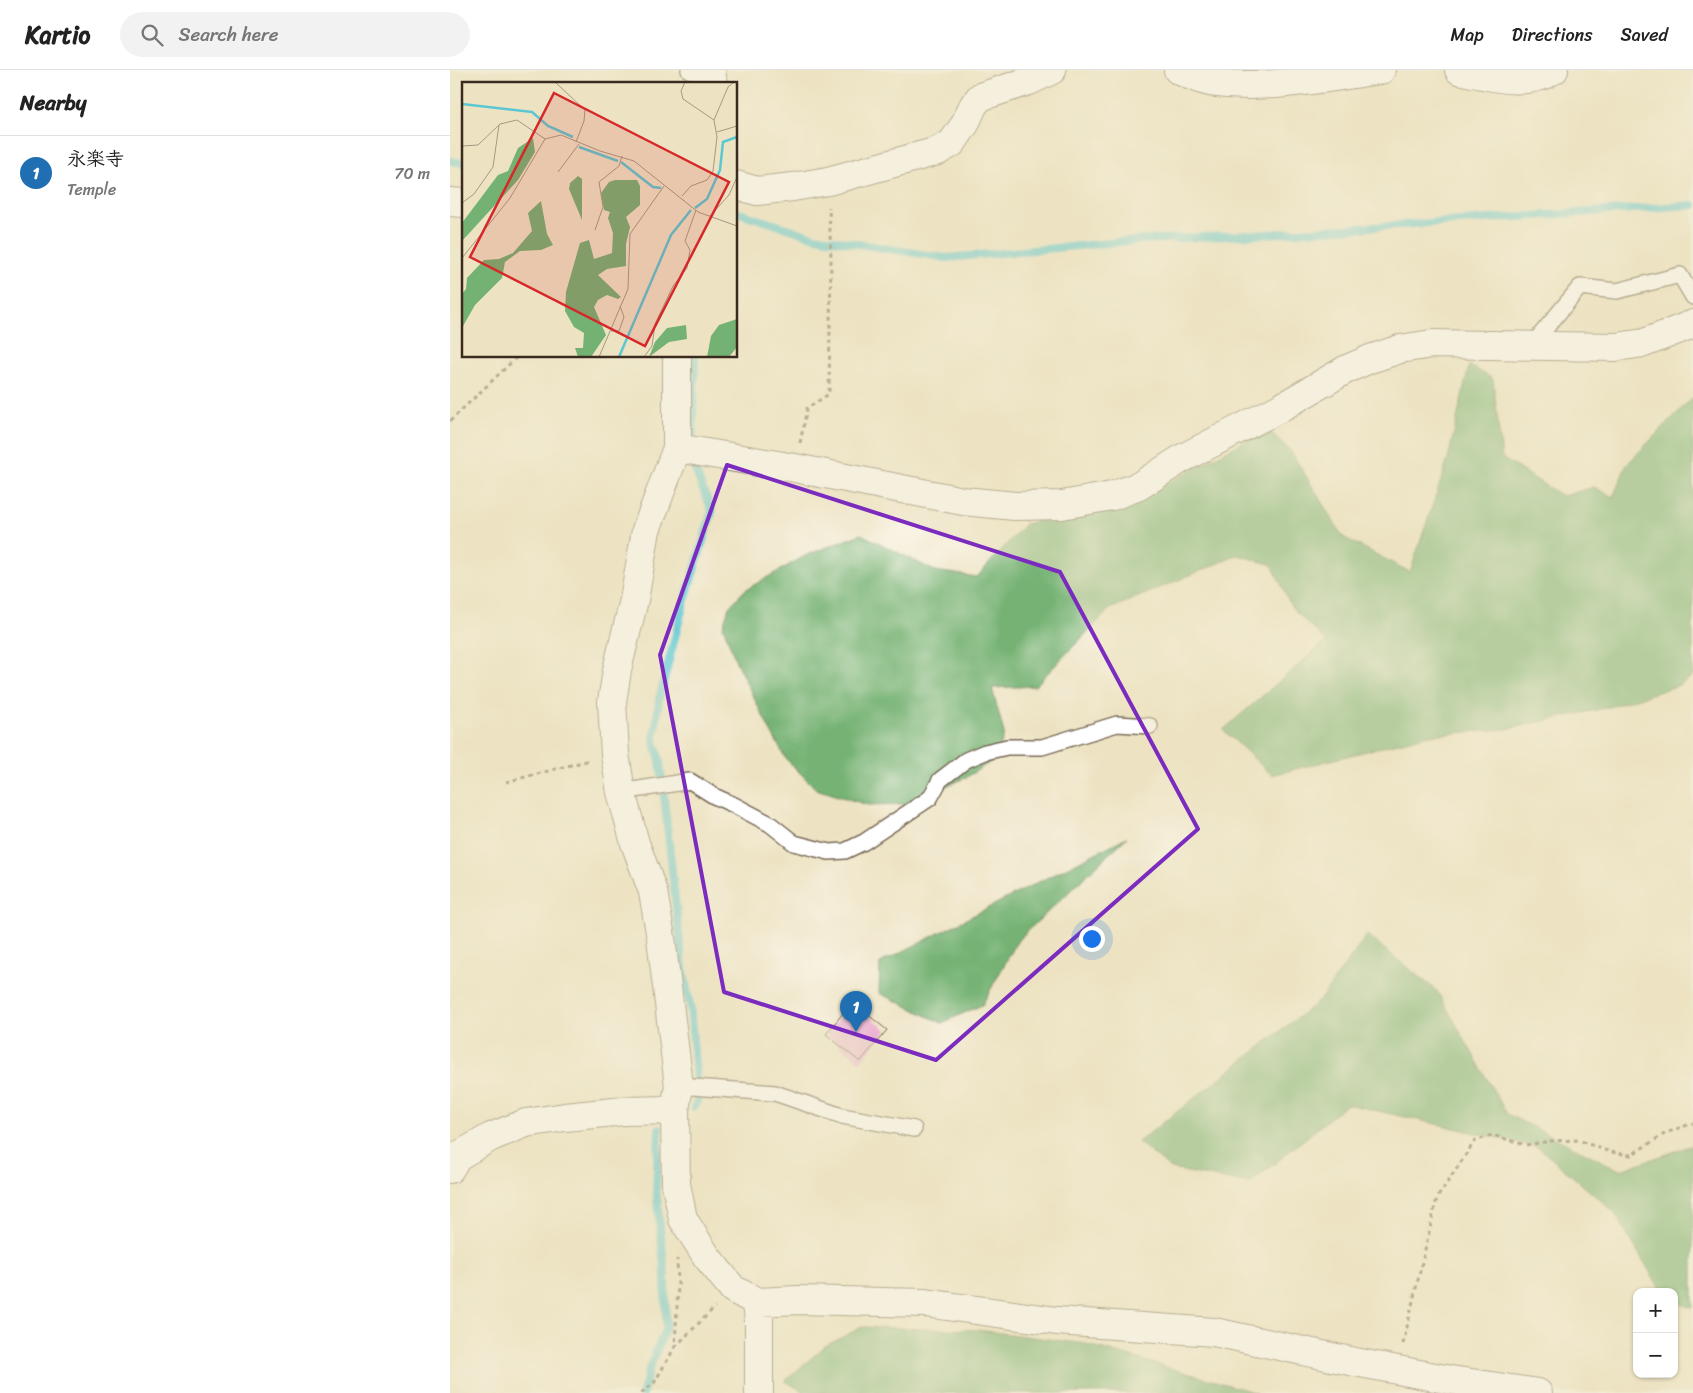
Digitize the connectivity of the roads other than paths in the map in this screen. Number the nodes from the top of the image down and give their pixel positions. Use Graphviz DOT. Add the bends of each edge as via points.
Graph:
graph roads {
  1 [pos="1052,70"];
  2 [pos="1178,70"];
  3 [pos="1381,70"];
  4 [pos="1459,70"];
  5 [pos="1554,70"];
  6 [pos="738,186"];
  7 [pos="1693,297"];
  8 [pos="1693,324"];
  9 [pos="1532,345"];
  10 [pos="677,358"];
  11 [pos="688,450"];
  12 [pos="1150,726"];
  13 [pos="634,790"];
  14 [pos="678,1094"];
  15 [pos="914,1129"];
  16 [pos="450,1169"];
  17 [pos="757,1302"];
  18 [pos="759,1393"];
  19 [pos="1538,1393"];
  1 -- 6 [label="street" via="1029,81 980,96 952,143 938,151 828,181 757,191"];
  2 -- 3 [label="street" via="1215,83 1245,86"];
  4 -- 5 [label="street" via="1502,79 1528,79"];
  7 -- 9 [label="lane" via="1680,275 1617,291 1580,287"];
  8 -- 9 [label="street" via="1644,343 1616,347"];
  9 -- 11 [label="street" via="1432,344 1400,349 1370,359 1181,459 1139,486 1112,496 1062,505 1015,506 963,501"];
  10 -- 11 [label="street"];
  11 -- 13 [label="street" via="646,530 617,670 612,702 615,754"];
  12 -- 13 [label="lane" via="1117,724 1042,747 1006,747 985,752 966,760 940,780 930,798 845,851 829,852 794,844 770,824 690,781"];
  13 -- 14 [label="street" via="635,843 653,892 661,938"];
  14 -- 15 [label="lane" via="714,1088 775,1093 842,1116"];
  14 -- 16 [label="street" via="624,1111 526,1123 491,1137 458,1156"];
  14 -- 17 [label="street" via="676,1184 682,1219 733,1289"];
  17 -- 18 [label="street"];
  17 -- 19 [label="street" via="925,1303 1057,1321 1214,1332 1450,1380"];
}
